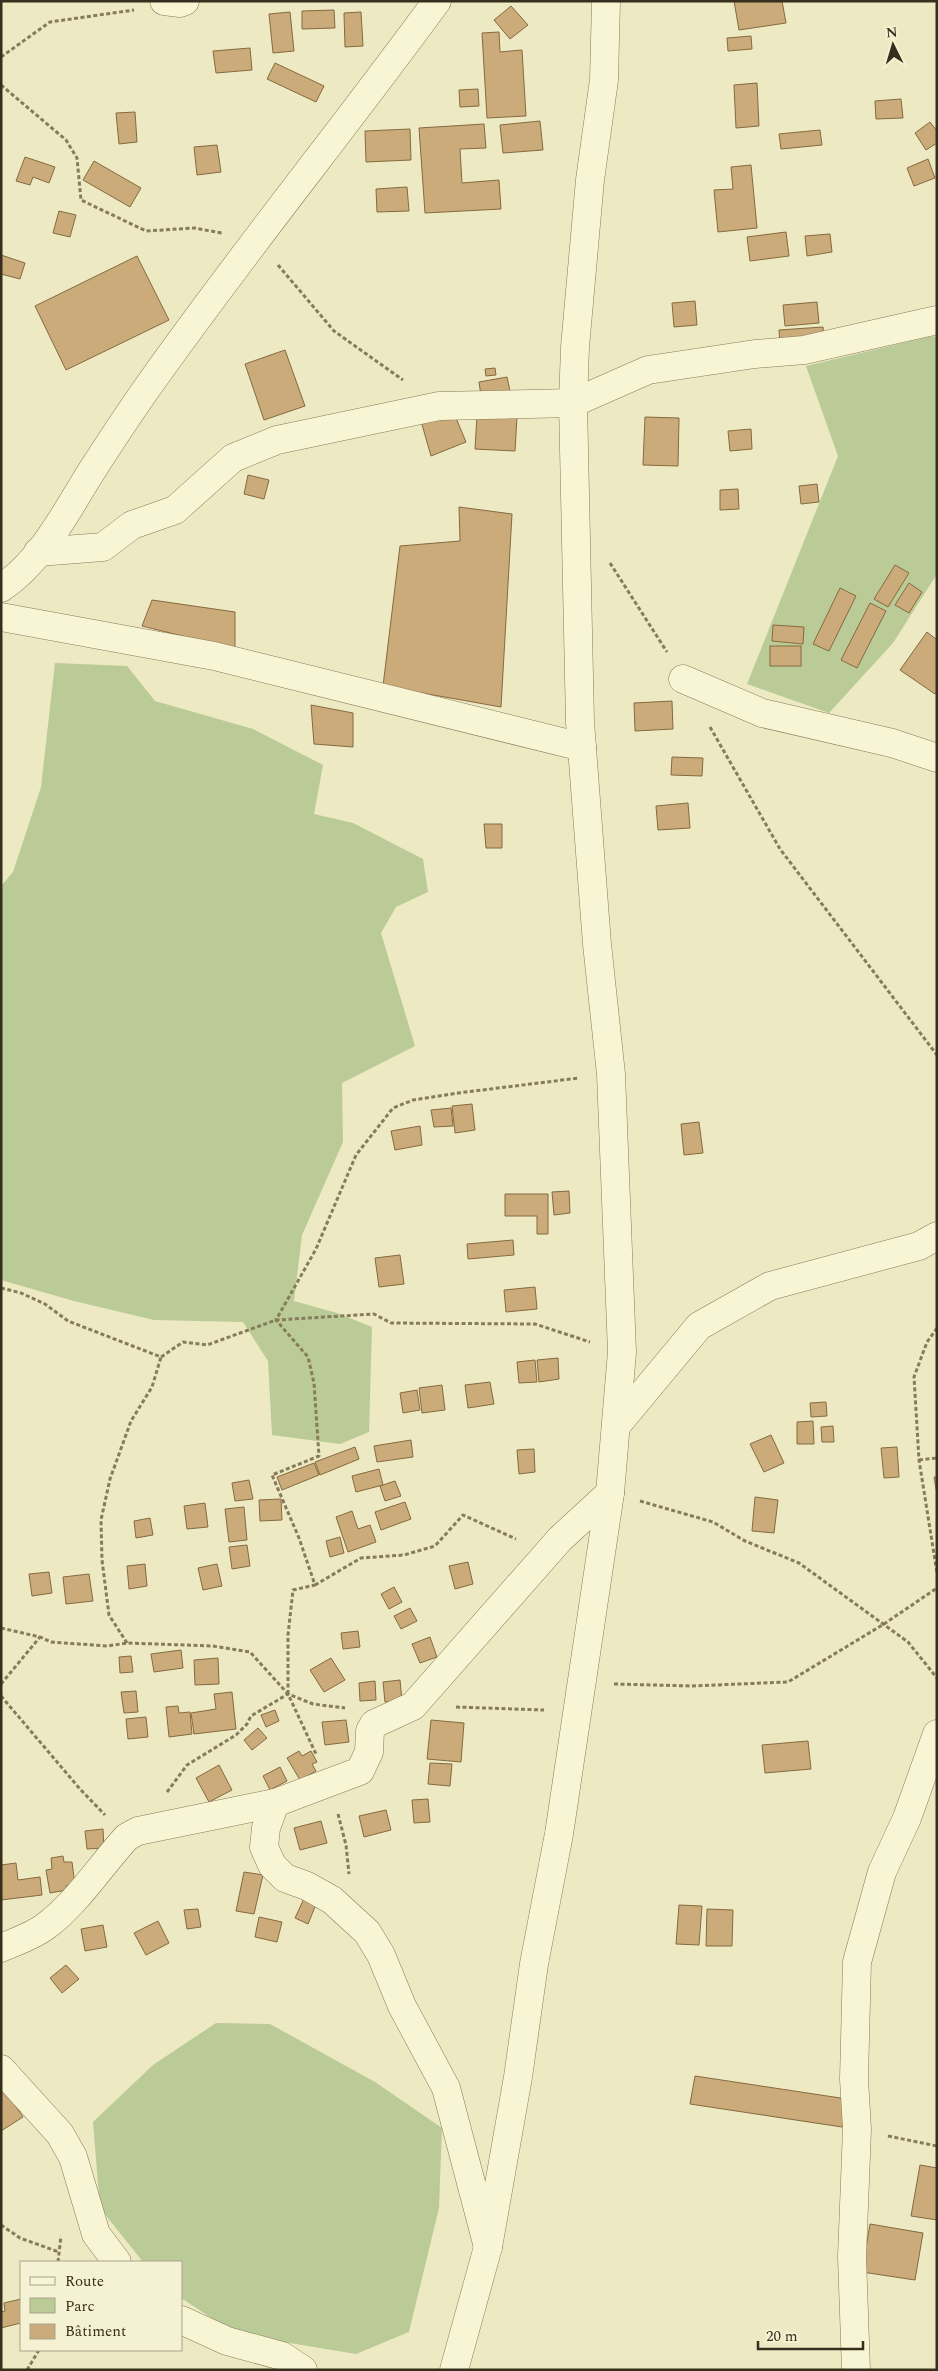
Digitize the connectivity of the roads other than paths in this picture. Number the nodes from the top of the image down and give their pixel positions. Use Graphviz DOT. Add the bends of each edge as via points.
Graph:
graph roads {
  1 [pos="437,1"];
  2 [pos="606,1"];
  3 [pos="937,320"];
  4 [pos="573,403"];
  5 [pos="38,552"];
  6 [pos="1,588"];
  7 [pos="1,617"];
  8 [pos="683,679"];
  9 [pos="582,747"];
  10 [pos="937,758"];
  11 [pos="937,1236"];
  12 [pos="616,1426"];
  13 [pos="610,1493"];
  14 [pos="937,1734"];
  15 [pos="275,1803"];
  16 [pos="1,1948"];
  17 [pos="1,2069"];
  18 [pos="488,2247"];
  19 [pos="116,2261"];
  20 [pos="182,2320"];
  21 [pos="303,2370"];
  22 [pos="454,2370"];
  23 [pos="856,2370"];
  1 -- 5 [label="street" via="147,387"];
  2 -- 4 [label="street" via="604,80 590,180"];
  3 -- 4 [label="street" via="804,350 648,370"];
  4 -- 5 [label="street" via="438,406 277,440 232,458 175,510 132,525 102,547"];
  4 -- 9 [label="street"];
  5 -- 6 [label="street" via="16,578"];
  7 -- 9 [label="street" via="214,656"];
  8 -- 10 [label="street" via="762,713 892,742"];
  9 -- 12 [label="street" via="610,1074 622,1352"];
  11 -- 12 [label="street" via="919,1246 770,1286 699,1326"];
  12 -- 13 [label="street"];
  13 -- 15 [label="street" via="560,1539 413,1706 374,1724 370,1731 369,1752 360,1771"];
  13 -- 18 [label="street" via="559,1834 534,1964"];
  14 -- 23 [label="street" via="907,1818 882,1872 857,1962 854,2079 857,2129 852,2256"];
  15 -- 16 [label="street" via="138,1830 127,1837 58,1916 28,1937"];
  15 -- 18 [label="street" via="266,1828 264,1847 272,1865 285,1878 332,1900 367,1932 382,1955 402,2006 446,2088"];
  17 -- 19 [label="street" via="60,2134 73,2157 96,2234"];
  18 -- 22 [label="street"];
  20 -- 21 [label="street" via="227,2341 282,2356"];
}
